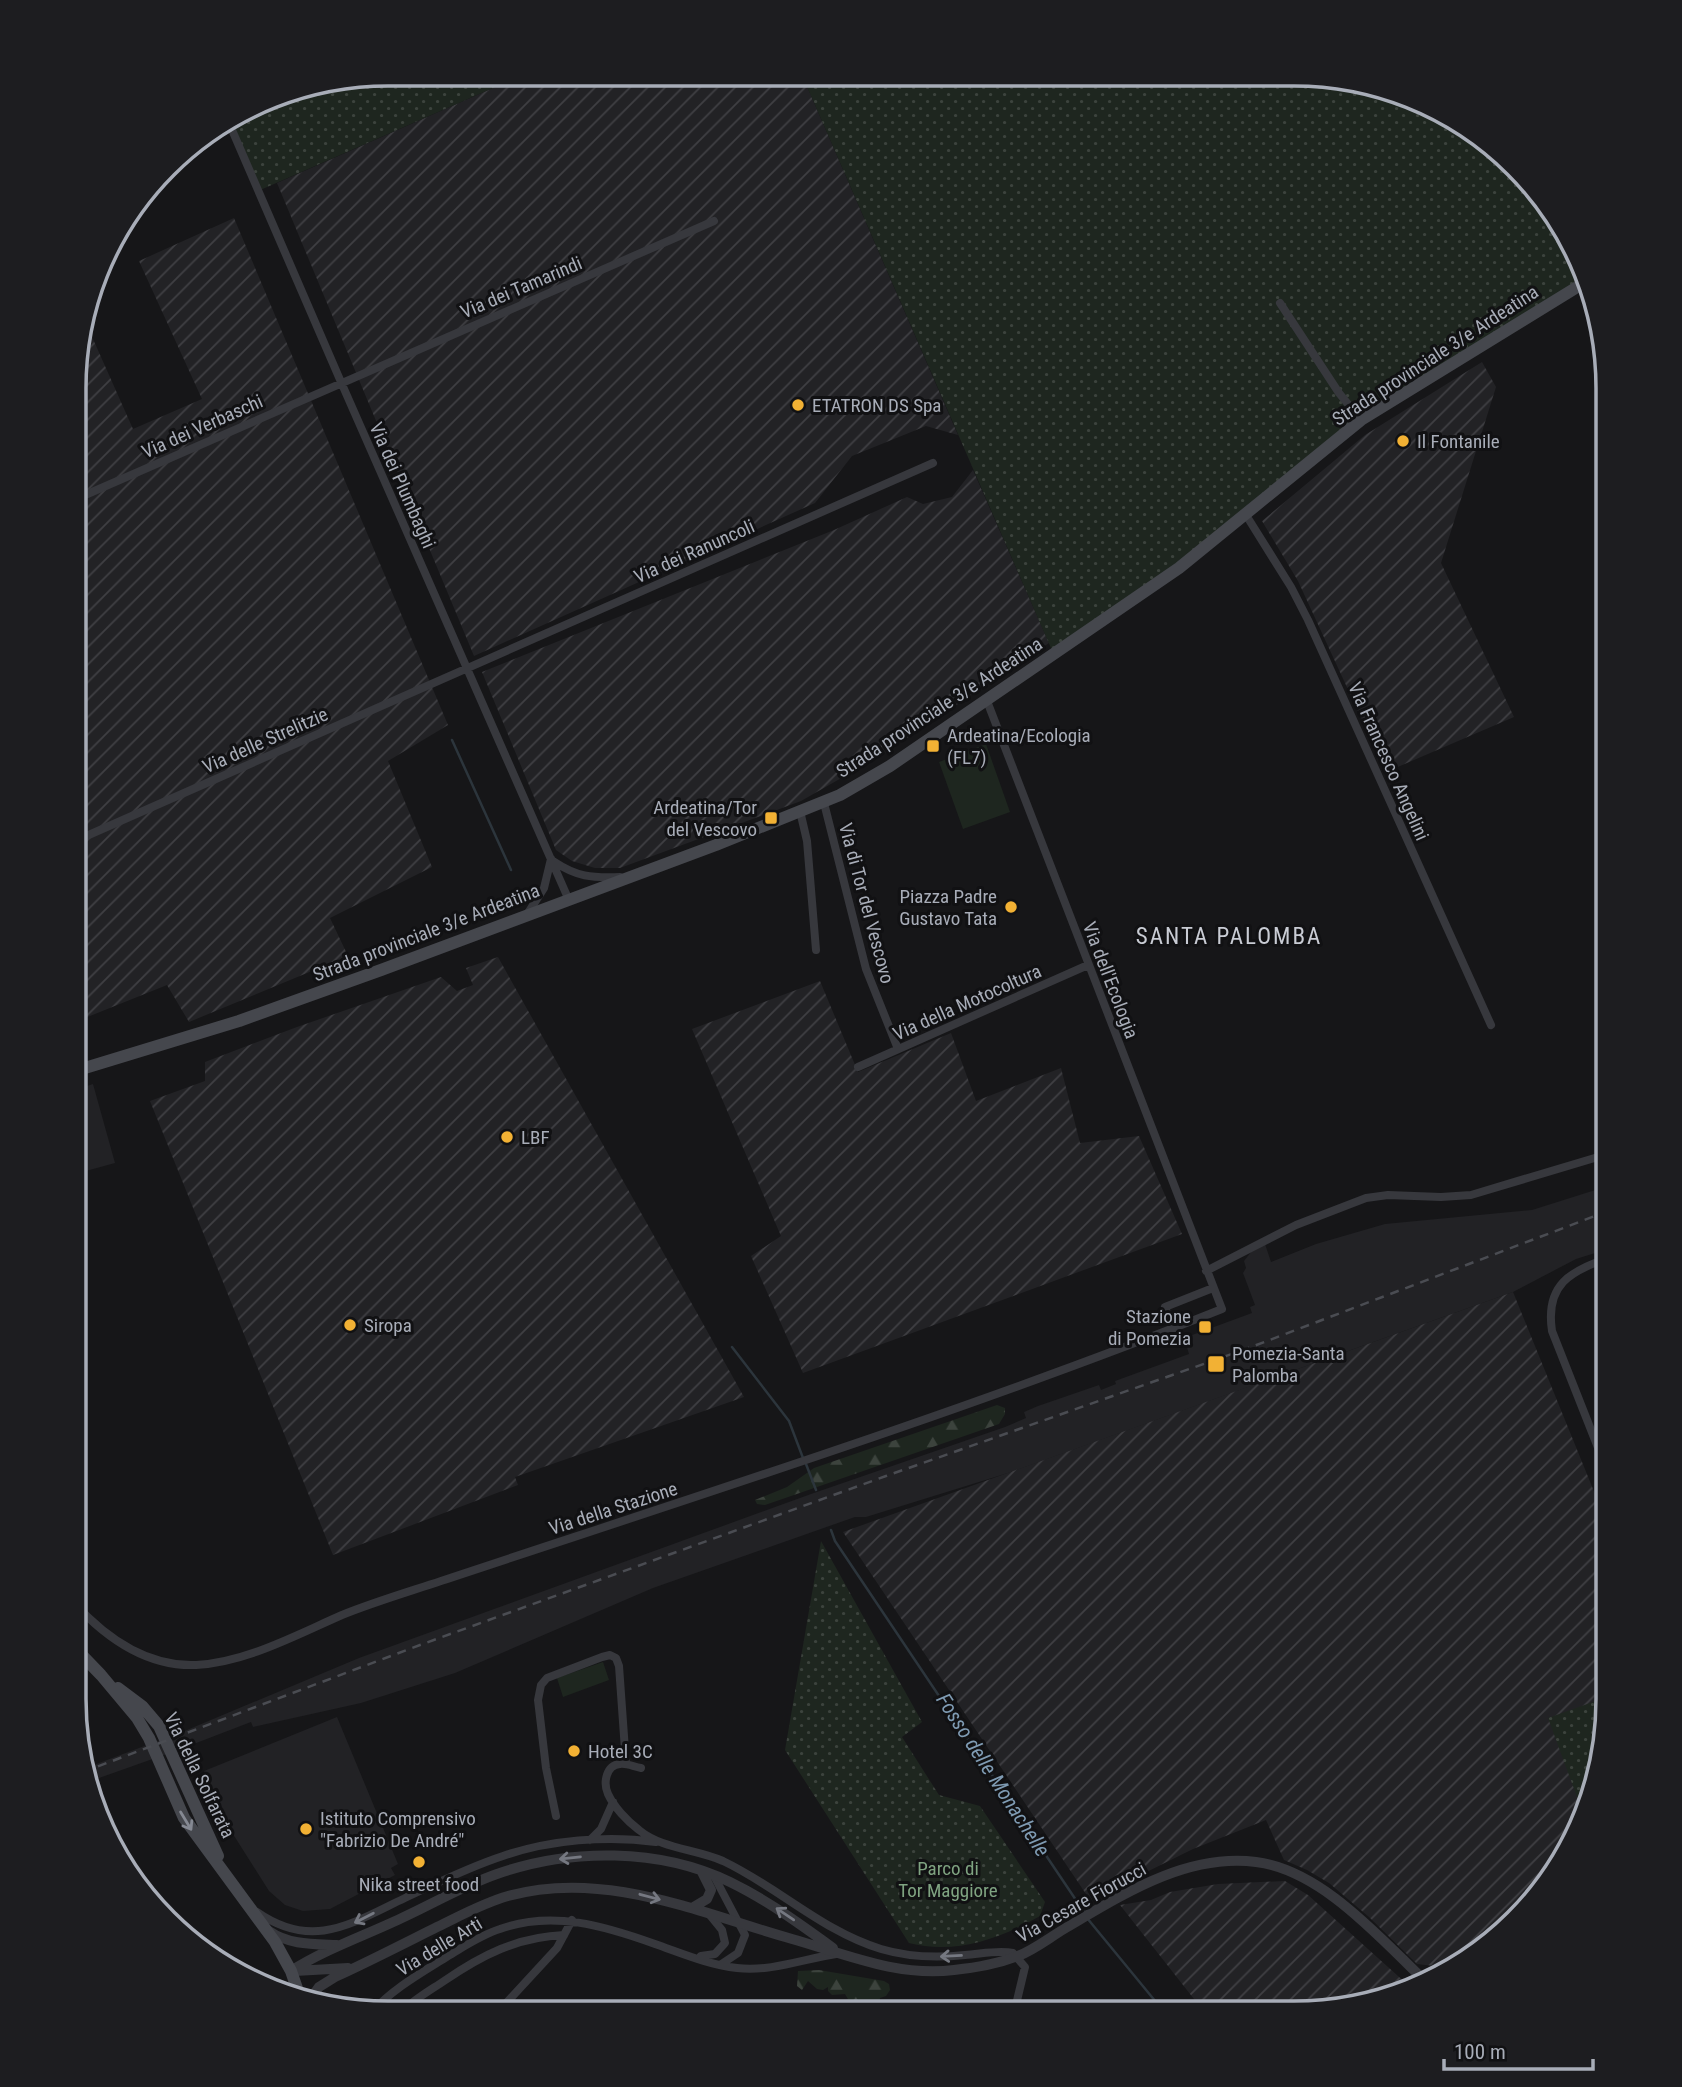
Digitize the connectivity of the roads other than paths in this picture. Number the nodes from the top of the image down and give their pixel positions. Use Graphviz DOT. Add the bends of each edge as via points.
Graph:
graph roads {
  1 [pos="232,129"];
  2 [pos="714,221"];
  3 [pos="1578,286"];
  4 [pos="1280,303"];
  5 [pos="341,383"];
  6 [pos="1361,421"];
  7 [pos="933,463"];
  8 [pos="86,495"];
  9 [pos="1246,515"];
  10 [pos="467,668"];
  11 [pos="987,701"];
  12 [pos="824,803"];
  13 [pos="800,811"];
  14 [pos="86,836"];
  15 [pos="551,859"];
  16 [pos="628,877"];
  17 [pos="568,898"];
  18 [pos="528,914"];
  19 [pos="816,950"];
  20 [pos="1088,965"];
  21 [pos="1491,1025"];
  22 [pos="898,1049"];
  23 [pos="858,1067"];
  24 [pos="86,1068"];
  25 [pos="1596,1158"];
  26 [pos="1596,1262"];
  27 [pos="1206,1271"];
  28 [pos="1213,1288"];
  29 [pos="1172,1329"];
  30 [pos="1596,1443"];
  31 [pos="86,1615"];
  32 [pos="86,1659"];
  33 [pos="626,1764"];
  34 [pos="641,1769"];
  35 [pos="613,1802"];
  36 [pos="556,1816"];
  37 [pos="635,1840"];
  38 [pos="588,1841"];
  39 [pos="662,1843"];
  40 [pos="504,1855"];
  41 [pos="634,1858"];
  42 [pos="508,1870"];
  43 [pos="702,1872"];
  44 [pos="714,1875"];
  45 [pos="386,1907"];
  46 [pos="251,1908"];
  47 [pos="692,1908"];
  48 [pos="709,1914"];
  49 [pos="572,1920"];
  50 [pos="395,1921"];
  51 [pos="741,1923"];
  52 [pos="267,1930"];
  53 [pos="564,1935"];
  54 [pos="340,1945"];
  55 [pos="841,1953"];
  56 [pos="687,1956"];
  57 [pos="1018,1956"];
  58 [pos="720,1965"];
  59 [pos="355,1968"];
  60 [pos="291,1971"];
  61 [pos="1418,1974"];
  62 [pos="296,1987"];
  63 [pos="316,1992"];
  64 [pos="383,2001"];
  65 [pos="417,2001"];
  66 [pos="508,2001"];
  67 [pos="1017,2001"];
  1 -- 5 [label="street, Via dei Plumbaghi"];
  2 -- 5 [label="street, Via dei Tamarindi"];
  3 -- 6 [label="main road, Strada provinciale 3/e Ardeatina"];
  4 -- 6 [label="street"];
  5 -- 8 [label="street, Via dei Verbaschi"];
  5 -- 10 [label="street, Via dei Plumbaghi"];
  6 -- 9 [label="main road, Strada provinciale 3/e Ardeatina"];
  7 -- 10 [label="street, Via dei Ranuncoli"];
  9 -- 11 [label="main road, Strada provinciale 3/e Ardeatina" via="1179,568"];
  9 -- 21 [label="street, Via Francesco Angelini" via="1308,620"];
  10 -- 14 [label="street, Via delle Strelitzie"];
  10 -- 15 [label="street, Via dei Plumbaghi"];
  11 -- 12 [label="main road, Strada provinciale 3/e Ardeatina" via="890,766"];
  11 -- 20 [label="street, Via dell'Ecologia"];
  12 -- 13 [label="main road, Strada provinciale 3/e Ardeatina"];
  12 -- 22 [label="street, Via di Tor del Vescovo" via="864,961"];
  13 -- 16 [label="main road, Strada provinciale 3/e Ardeatina"];
  13 -- 19 [label="street" via="807,841"];
  15 -- 16 [label="street" via="579,876"];
  15 -- 17 [label="street, Via dei Plumbaghi"];
  15 -- 18 [label="street" via="544,888"];
  16 -- 17 [label="main road, Strada provinciale 3/e Ardeatina"];
  17 -- 18 [label="main road, Strada provinciale 3/e Ardeatina"];
  18 -- 24 [label="main road, Strada provinciale 3/e Ardeatina" via="239,1021"];
  20 -- 22 [label="street, Via della Motocoltura"];
  20 -- 27 [label="street, Via dell'Ecologia"];
  22 -- 23 [label="street, Via della Motocoltura"];
  25 -- 27 [label="street" via="1471,1195 1366,1198 1296,1225"];
  26 -- 30 [label="street" via="1568,1277 1556,1291 1550,1314 1552,1331"];
  27 -- 28 [label="street"];
  28 -- 29 [label="street" via="1165,1307"];
  28 -- 29 [label="street, Via della Stazione" via="1222,1309"];
  29 -- 31 [label="street, Via della Stazione" via="935,1417 366,1606 259,1650 211,1663 174,1664 136,1653"];
  32 -- 46 [label="main road, Via della Solfarata" via="139,1703 159,1726 225,1871"];
  33 -- 34 [label="street"];
  33 -- 35 [label="street" via="612,1767 607,1776 606,1789"];
  33 -- 36 [label="street" via="616,1658 602,1657 547,1678 538,1700"];
  35 -- 38 [label="street" via="601,1829"];
  35 -- 39 [label="street" via="640,1831"];
  37 -- 38 [label="street"];
  37 -- 39 [label="street"];
  37 -- 41 [label="street"];
  38 -- 40 [label="street"];
  57 -- 39 [label="street, one-way" via="1009,1952 927,1956 880,1948 834,1930 725,1862"];
  40 -- 42 [label="street"];
  40 -- 45 [label="street"];
  41 -- 42 [label="street, Via Cesare Fiorucci, one-way" via="577,1857"];
  41 -- 43 [label="street, Via Cesare Fiorucci"];
  42 -- 50 [label="street, Via Cesare Fiorucci"];
  43 -- 44 [label="street, Via Cesare Fiorucci"];
  43 -- 47 [label="street" via="711,1890 707,1899"];
  44 -- 51 [label="street"];
  55 -- 44 [label="street, Via Cesare Fiorucci, one-way" via="782,1912"];
  45 -- 46 [label="street, one-way" via="346,1927 317,1931 285,1927"];
  45 -- 50 [label="street"];
  46 -- 52 [label="main road, Via della Solfarata"];
  47 -- 48 [label="street, Via Cesare Fiorucci"];
  59 -- 47 [label="street, Via Cesare Fiorucci, one-way" via="473,1909 516,1894 594,1888"];
  48 -- 51 [label="street, Via Cesare Fiorucci"];
  48 -- 56 [label="street" via="722,1930 723,1946 711,1956"];
  49 -- 53 [label="street"];
  49 -- 56 [label="street, Via delle Arti"];
  49 -- 64 [label="street, Via delle Arti" via="515,1924 479,1938"];
  50 -- 54 [label="street, Via Cesare Fiorucci"];
  51 -- 55 [label="street, Via Cesare Fiorucci"];
  51 -- 58 [label="street" via="743,1945"];
  52 -- 54 [label="street, Via Cesare Fiorucci" via="290,1941"];
  52 -- 60 [label="main road, Via della Solfarata"];
  53 -- 65 [label="street" via="499,1948"];
  53 -- 66 [label="street"];
  54 -- 60 [label="street"];
  55 -- 57 [label="street, Via Cesare Fiorucci" via="917,1972 956,1970"];
  55 -- 58 [label="street, Via delle Arti" via="763,1968"];
  56 -- 58 [label="street, Via delle Arti"];
  57 -- 61 [label="street, Via Cesare Fiorucci" via="1101,1906 1185,1868 1230,1860 1273,1865 1306,1881 1345,1906"];
  57 -- 67 [label="street" via="1026,1967"];
  59 -- 60 [label="street"];
  59 -- 63 [label="street, Via Cesare Fiorucci" via="324,1983"];
  60 -- 62 [label="main road, Via della Solfarata"];
}
